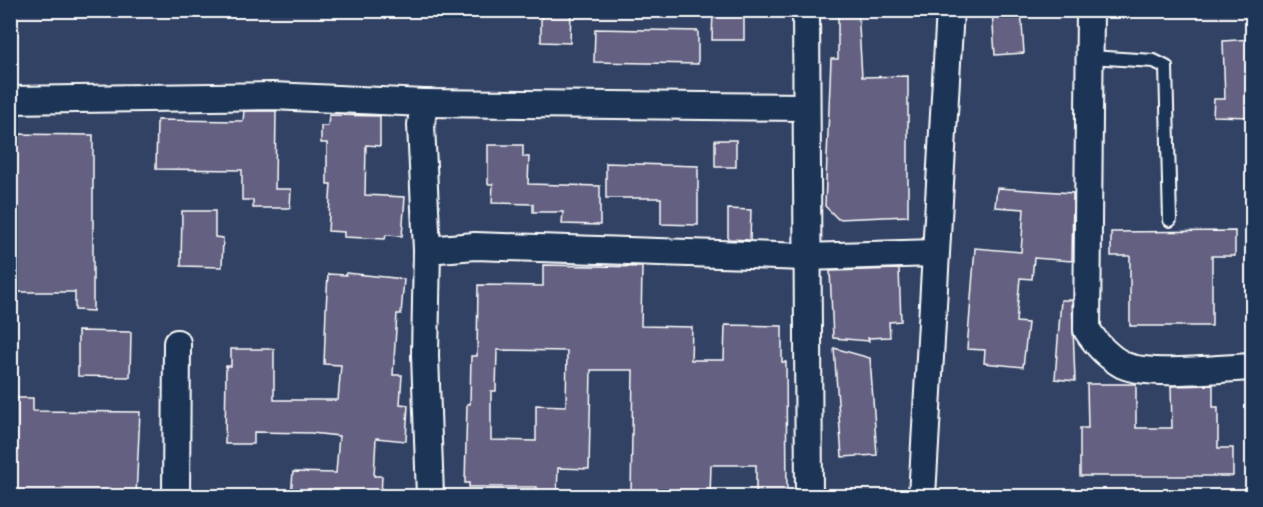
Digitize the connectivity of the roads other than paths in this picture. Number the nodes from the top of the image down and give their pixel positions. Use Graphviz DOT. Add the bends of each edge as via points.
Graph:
graph roads {
  1 [pos="806,10"];
  2 [pos="950,10"];
  3 [pos="1090,10"];
  4 [pos="1090,57"];
  5 [pos="10,100"];
  6 [pos="424,103"];
  7 [pos="806,107"];
  8 [pos="1170,220"];
  9 [pos="427,250"];
  10 [pos="935,253"];
  11 [pos="806,257"];
  12 [pos="177,343"];
  13 [pos="1252,367"];
  14 [pos="176,496"];
  15 [pos="430,496"];
  16 [pos="809,496"];
  17 [pos="922,496"];
  1 -- 7 [label="street"];
  2 -- 10 [label="street"];
  3 -- 4 [label="street"];
  4 -- 8 [label="lane" via="1154,61 1166,67"];
  4 -- 13 [label="street" via="1087,330 1098,346 1124,365 1156,370"];
  5 -- 6 [label="street" via="272,96"];
  6 -- 7 [label="street"];
  6 -- 9 [label="street" via="421,125"];
  7 -- 11 [label="street"];
  9 -- 11 [label="street" via="476,246"];
  9 -- 15 [label="street" via="425,355"];
  10 -- 11 [label="street"];
  10 -- 17 [label="street"];
  11 -- 16 [label="street"];
  12 -- 14 [label="street"];
}
